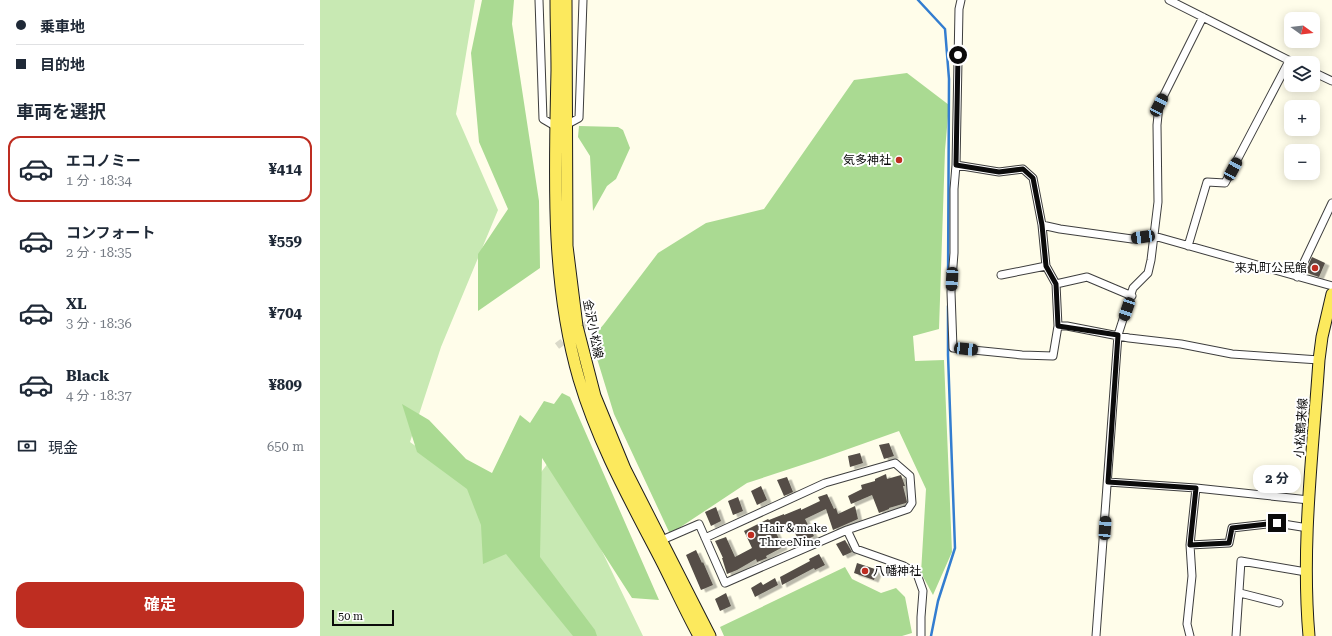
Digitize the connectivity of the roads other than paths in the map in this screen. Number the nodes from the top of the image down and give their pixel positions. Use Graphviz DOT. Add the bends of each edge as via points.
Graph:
graph roads {
  1 [pos="538,0"];
  2 [pos="556,0"];
  3 [pos="566,0"];
  4 [pos="583,0"];
  5 [pos="961,0"];
  6 [pos="1169,0"];
  7 [pos="1203,17"];
  8 [pos="1284,58"];
  9 [pos="1320,75"];
  10 [pos="1284,76"];
  11 [pos="1332,81"];
  12 [pos="561,126"];
  13 [pos="956,165"];
  14 [pos="1332,203"];
  15 [pos="1042,225"];
  16 [pos="1154,236"];
  17 [pos="1188,246"];
  18 [pos="1046,266"];
  19 [pos="1001,275"];
  20 [pos="1296,277"];
  21 [pos="1056,284"];
  22 [pos="1332,286"];
  23 [pos="1332,294"];
  24 [pos="1132,296"];
  25 [pos="1058,326"];
  26 [pos="1118,335"];
  27 [pos="1319,360"];
  28 [pos="1108,482"];
  29 [pos="1196,488"];
  30 [pos="1309,500"];
  31 [pos="1308,528"];
  32 [pos="846,530"];
  33 [pos="705,538"];
  34 [pos="662,540"];
  35 [pos="1190,545"];
  36 [pos="1306,572"];
  37 [pos="1240,593"];
  38 [pos="1279,603"];
  39 [pos="699,636"];
  40 [pos="710,636"];
  41 [pos="921,636"];
  42 [pos="1096,636"];
  43 [pos="1190,636"];
  44 [pos="1236,636"];
  45 [pos="1309,636"];
  1 -- 12 [label="street" via="543,119"];
  2 -- 12 [label="main road, 金沢小松線"];
  3 -- 12 [label="main road, 金沢小松線"];
  4 -- 12 [label="street" via="579,118"];
  5 -- 13 [label="street" via="958,17"];
  6 -- 7 [label="street"];
  7 -- 8 [label="street"];
  7 -- 16 [label="street" via="1159,105 1158,202"];
  9 -- 11 [label="street"];
  10 -- 17 [label="street" via="1225,183 1207,182"];
  12 -- 34 [label="main road, 金沢小松線" via="567,246 577,326 595,396 626,469"];
  12 -- 39 [label="main road, 金沢小松線" via="555,209 559,269 564,312 579,379 590,414 611,463"];
  13 -- 15 [label="street" via="999,172 1023,169 1033,178"];
  13 -- 25 [label="street" via="951,292 953,348 1053,356"];
  14 -- 20 [label="street"];
  15 -- 16 [label="street" via="1132,239"];
  15 -- 18 [label="street"];
  16 -- 17 [label="street"];
  16 -- 24 [label="street" via="1148,273 1133,288"];
  17 -- 20 [label="street"];
  18 -- 19 [label="street"];
  18 -- 21 [label="street"];
  20 -- 22 [label="street"];
  21 -- 24 [label="street" via="1086,278"];
  21 -- 25 [label="street"];
  23 -- 27 [label="main road, 小松鶴来線"];
  24 -- 26 [label="street"];
  25 -- 26 [label="street"];
  26 -- 27 [label="street" via="1232,354"];
  26 -- 28 [label="street"];
  27 -- 30 [label="main road, 小松鶴来線"];
  28 -- 29 [label="street"];
  28 -- 42 [label="street"];
  29 -- 30 [label="street"];
  29 -- 35 [label="street"];
  30 -- 31 [label="main road, 小松鶴来線"];
  31 -- 35 [label="street" via="1277,523 1232,528 1229,543"];
  31 -- 36 [label="main road, 小松鶴来線"];
  32 -- 33 [label="street" via="725,583"];
  32 -- 33 [label="street" via="908,509 912,503 910,476 895,463 825,483"];
  32 -- 41 [label="street" via="856,549 904,566 917,574 923,591"];
  33 -- 34 [label="street" via="699,524"];
  34 -- 40 [label="main road, 金沢小松線"];
  35 -- 43 [label="street" via="1192,576 1187,624"];
  36 -- 37 [label="street" via="1241,561"];
  36 -- 45 [label="main road, 小松鶴来線"];
  37 -- 38 [label="street"];
  37 -- 44 [label="street"];
}
